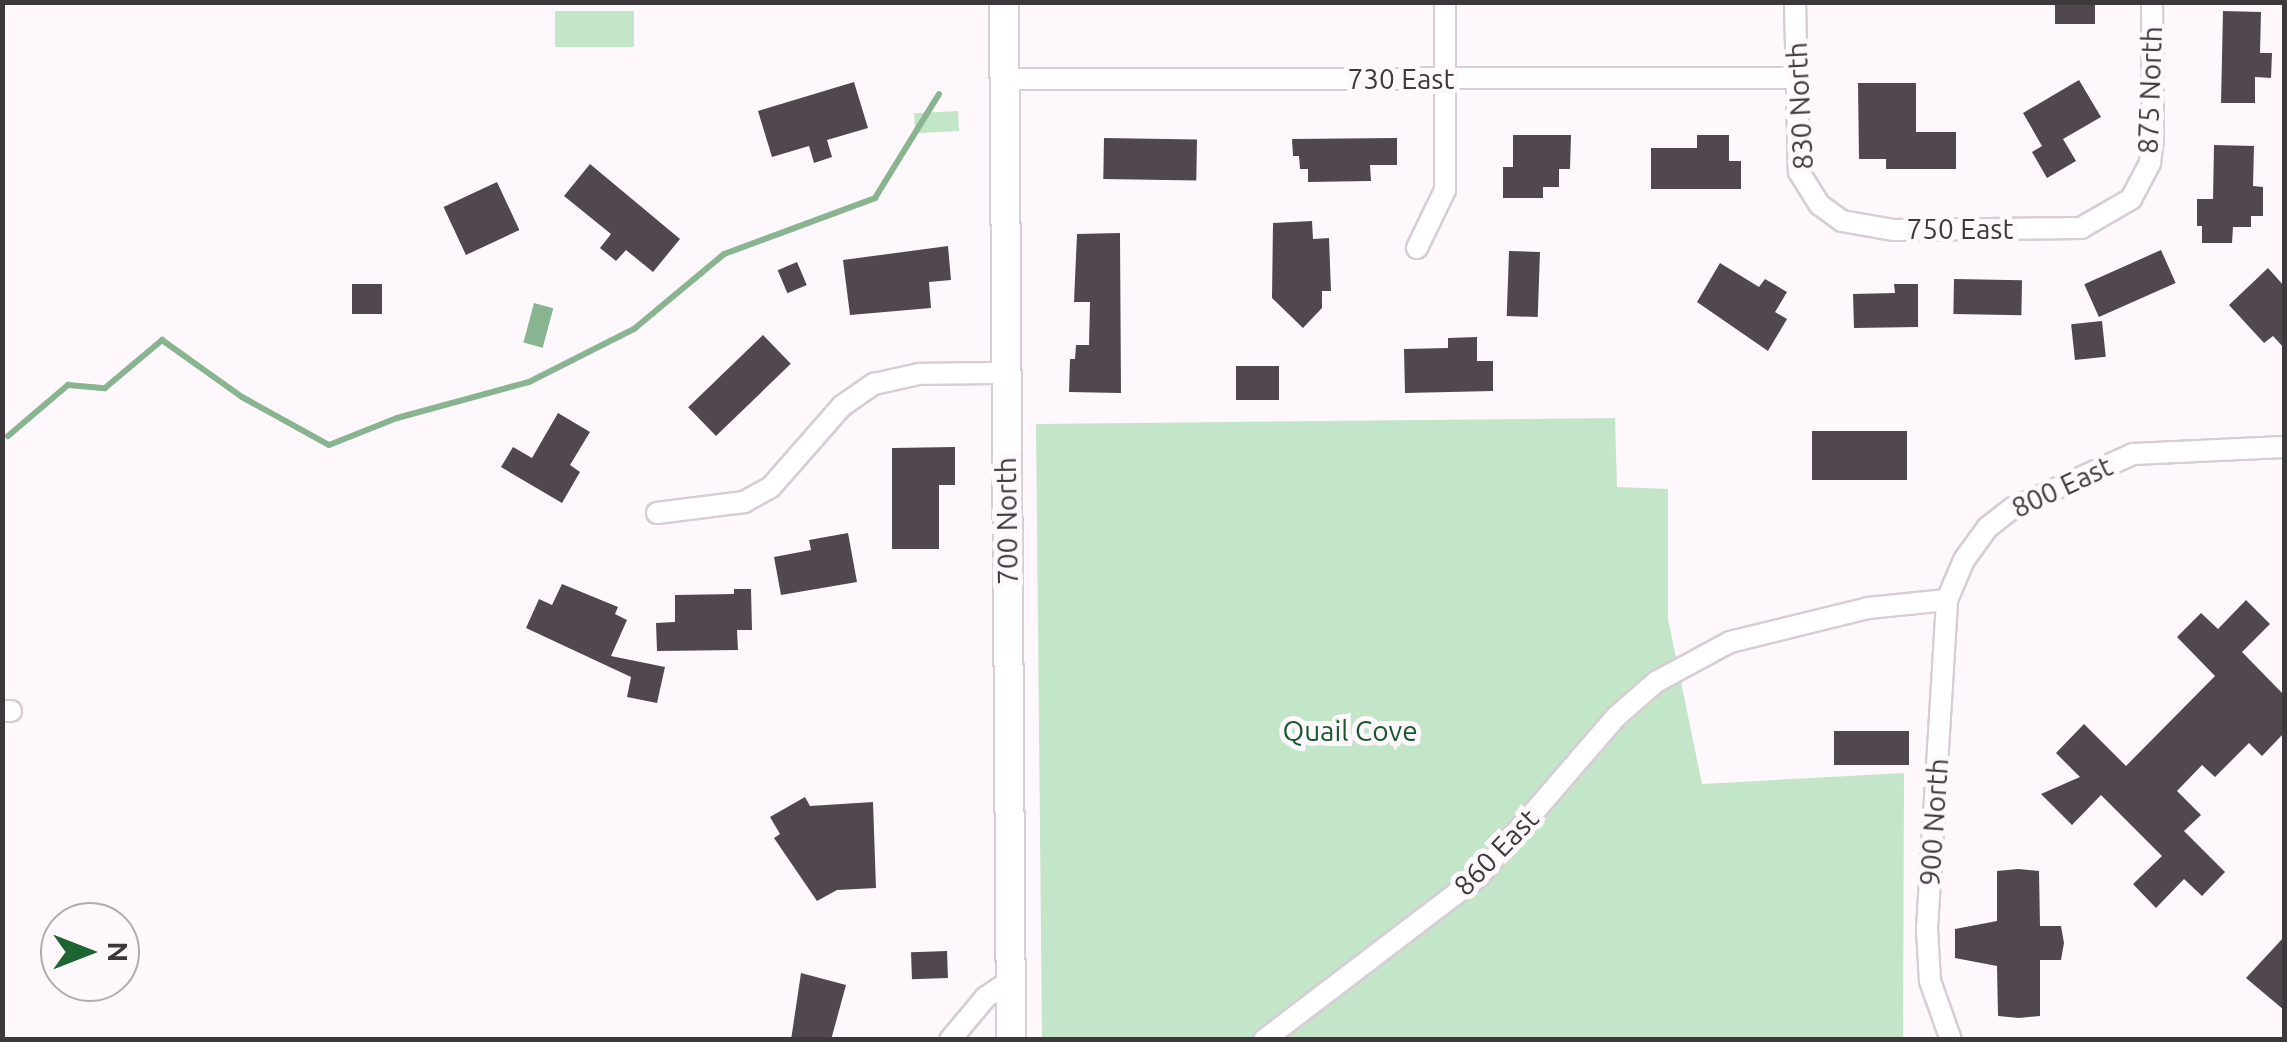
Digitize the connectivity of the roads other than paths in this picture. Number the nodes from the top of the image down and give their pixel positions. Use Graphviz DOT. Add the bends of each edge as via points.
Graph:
graph roads {
  1 [pos="1004,2"];
  2 [pos="1444,2"];
  3 [pos="1796,2"];
  4 [pos="2152,2"];
  5 [pos="1797,78"];
  6 [pos="1004,79"];
  7 [pos="1445,79"];
  8 [pos="1820,205"];
  9 [pos="2103,220"];
  10 [pos="1417,248"];
  11 [pos="1006,373"];
  12 [pos="2284,447"];
  13 [pos="657,513"];
  14 [pos="1947,600"];
  15 [pos="1010,980"];
  16 [pos="950,1040"];
  17 [pos="1011,1040"];
  18 [pos="1264,1040"];
  19 [pos="1951,1040"];
  1 -- 6 [label="street, 700 North"];
  2 -- 7 [label="street"];
  3 -- 5 [label="street, 830 North"];
  4 -- 9 [label="street, 875 North" via="2150,163 2132,199"];
  5 -- 7 [label="street, 730 East"];
  5 -- 8 [label="street, 830 North" via="1799,172"];
  6 -- 7 [label="street, 730 East"];
  6 -- 11 [label="street, 700 North"];
  7 -- 10 [label="street" via="1445,190"];
  8 -- 9 [label="street, 750 East" via="1842,221 1894,230 2081,228"];
  11 -- 13 [label="street" via="919,374 874,384 842,406 770,486 744,502"];
  11 -- 15 [label="street, 700 North"];
  12 -- 14 [label="street, 800 East" via="2158,450 2054,487 1987,528"];
  14 -- 18 [label="street, 860 East" via="1868,608 1711,649 1637,696 1479,876"];
  14 -- 19 [label="street, 900 North" via="1927,958"];
  15 -- 16 [label="street"];
  15 -- 17 [label="street, 700 North"];
}
